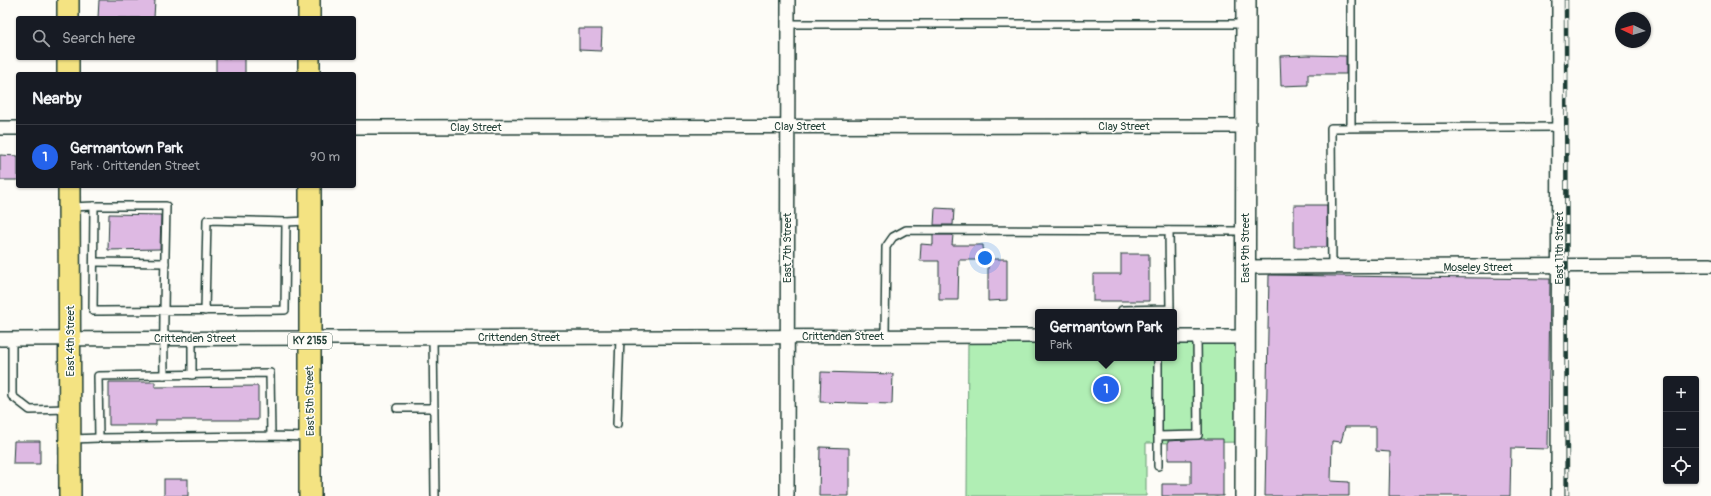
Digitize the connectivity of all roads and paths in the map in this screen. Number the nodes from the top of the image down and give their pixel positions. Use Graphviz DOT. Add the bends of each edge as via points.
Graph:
graph roads {
  1 [pos="68,0"];
  2 [pos="309,0"];
  3 [pos="788,0"];
  4 [pos="1246,0"];
  5 [pos="1351,0"];
  6 [pos="1559,0"];
  7 [pos="68,16"];
  8 [pos="310,16"];
  9 [pos="788,24"];
  10 [pos="1246,24"];
  11 [pos="68,60"];
  12 [pos="310,60"];
  13 [pos="68,72"];
  14 [pos="310,72"];
  15 [pos="788,126"];
  16 [pos="1246,126"];
  17 [pos="356,127"];
  18 [pos="1351,127"];
  19 [pos="1559,127"];
  20 [pos="0,128"];
  21 [pos="16,128"];
  22 [pos="69,188"];
  23 [pos="310,188"];
  24 [pos="94,206"];
  25 [pos="69,207"];
  26 [pos="310,221"];
  27 [pos="286,222"];
  28 [pos="1169,231"];
  29 [pos="1245,231"];
  30 [pos="94,262"];
  31 [pos="165,263"];
  32 [pos="1711,265"];
  33 [pos="1560,266"];
  34 [pos="1245,267"];
  35 [pos="1332,268"];
  36 [pos="1170,309"];
  37 [pos="164,311"];
  38 [pos="206,311"];
  39 [pos="786,336"];
  40 [pos="885,336"];
  41 [pos="1035,336"];
  42 [pos="434,337"];
  43 [pos="620,337"];
  44 [pos="1177,337"];
  45 [pos="1197,337"];
  46 [pos="1244,337"];
  47 [pos="163,338"];
  48 [pos="192,338"];
  49 [pos="310,338"];
  50 [pos="6,339"];
  51 [pos="70,339"];
  52 [pos="1158,361"];
  53 [pos="164,375"];
  54 [pos="192,375"];
  55 [pos="397,408"];
  56 [pos="433,408"];
  57 [pos="70,409"];
  58 [pos="617,424"];
  59 [pos="271,436"];
  60 [pos="311,436"];
  61 [pos="1158,436"];
  62 [pos="99,438"];
  63 [pos="70,439"];
  64 [pos="1158,466"];
  65 [pos="70,496"];
  66 [pos="310,496"];
  67 [pos="435,496"];
  68 [pos="787,496"];
  69 [pos="1245,496"];
  70 [pos="1558,496"];
  1 -- 7 [label="main road"];
  2 -- 8 [label="main road"];
  3 -- 9 [label="street, East 7th Street"];
  4 -- 10 [label="street, East 9th Street"];
  5 -- 18 [label="lane"];
  6 -- 19 [label="street, East 11th Street"];
  9 -- 10 [label="lane"];
  9 -- 15 [label="street, East 7th Street"];
  10 -- 16 [label="street, East 9th Street"];
  11 -- 13 [label="main road"];
  12 -- 14 [label="main road"];
  15 -- 16 [label="street, Clay Street"];
  15 -- 17 [label="street, Clay Street"];
  15 -- 39 [label="street, East 7th Street"];
  16 -- 29 [label="street, East 9th Street"];
  18 -- 19 [label="lane"];
  18 -- 35 [label="lane" via="1330,128"];
  19 -- 33 [label="street, East 11th Street"];
  20 -- 21 [label="street"];
  22 -- 25 [label="main road, East 4th Street"];
  23 -- 26 [label="main road, East 5th Street / KY 2155"];
  24 -- 25 [label="lane"];
  24 -- 30 [label="lane"];
  24 -- 31 [label="lane" via="166,206"];
  25 -- 51 [label="main road, East 4th Street"];
  26 -- 27 [label="lane"];
  26 -- 49 [label="main road, East 5th Street / KY 2155"];
  27 -- 38 [label="lane" via="285,310"];
  27 -- 38 [label="lane" via="207,220"];
  28 -- 29 [label="lane"];
  28 -- 36 [label="lane"];
  28 -- 40 [label="lane" via="906,230 893,237 886,247"];
  29 -- 34 [label="street, East 9th Street"];
  30 -- 31 [label="lane"];
  30 -- 37 [label="lane" via="93,311"];
  31 -- 37 [label="lane"];
  32 -- 33 [label="street, Moseley Street"];
  33 -- 35 [label="street, Moseley Street"];
  33 -- 70 [label="street, East 11th Street"];
  34 -- 35 [label="street, Moseley Street"];
  34 -- 46 [label="street, East 9th Street"];
  37 -- 38 [label="lane"];
  37 -- 47 [label="lane"];
  39 -- 40 [label="street, Crittenden Street"];
  39 -- 43 [label="street, Crittenden Street"];
  39 -- 68 [label="street, East 7th Street"];
  40 -- 41 [label="street, Crittenden Street"];
  42 -- 43 [label="street, Crittenden Street"];
  42 -- 49 [label="street, Crittenden Street"];
  42 -- 56 [label="lane"];
  43 -- 58 [label="lane"];
  44 -- 45 [label="street"];
  45 -- 46 [label="street"];
  45 -- 61 [label="lane" via="1198,435"];
  46 -- 69 [label="street, East 9th Street"];
  47 -- 48 [label="street, Crittenden Street"];
  47 -- 51 [label="street, Crittenden Street"];
  47 -- 53 [label="lane"];
  48 -- 49 [label="street, Crittenden Street"];
  48 -- 54 [label="lane"];
  49 -- 60 [label="main road, East 5th Street / KY 2155"];
  50 -- 51 [label="street, Crittenden Street"];
  50 -- 57 [label="lane" via="12,396 30,410"];
  51 -- 57 [label="main road, East 4th Street"];
  52 -- 61 [label="lane"];
  53 -- 54 [label="lane"];
  53 -- 62 [label="lane" via="98,376"];
  54 -- 59 [label="lane" via="270,373"];
  55 -- 56 [label="lane"];
  56 -- 67 [label="lane"];
  57 -- 63 [label="main road, East 4th Street"];
  59 -- 60 [label="lane"];
  59 -- 62 [label="lane"];
  60 -- 66 [label="main road, East 5th Street / KY 2155"];
  61 -- 64 [label="lane"];
  62 -- 63 [label="lane"];
  63 -- 65 [label="main road, East 4th Street"];
}
